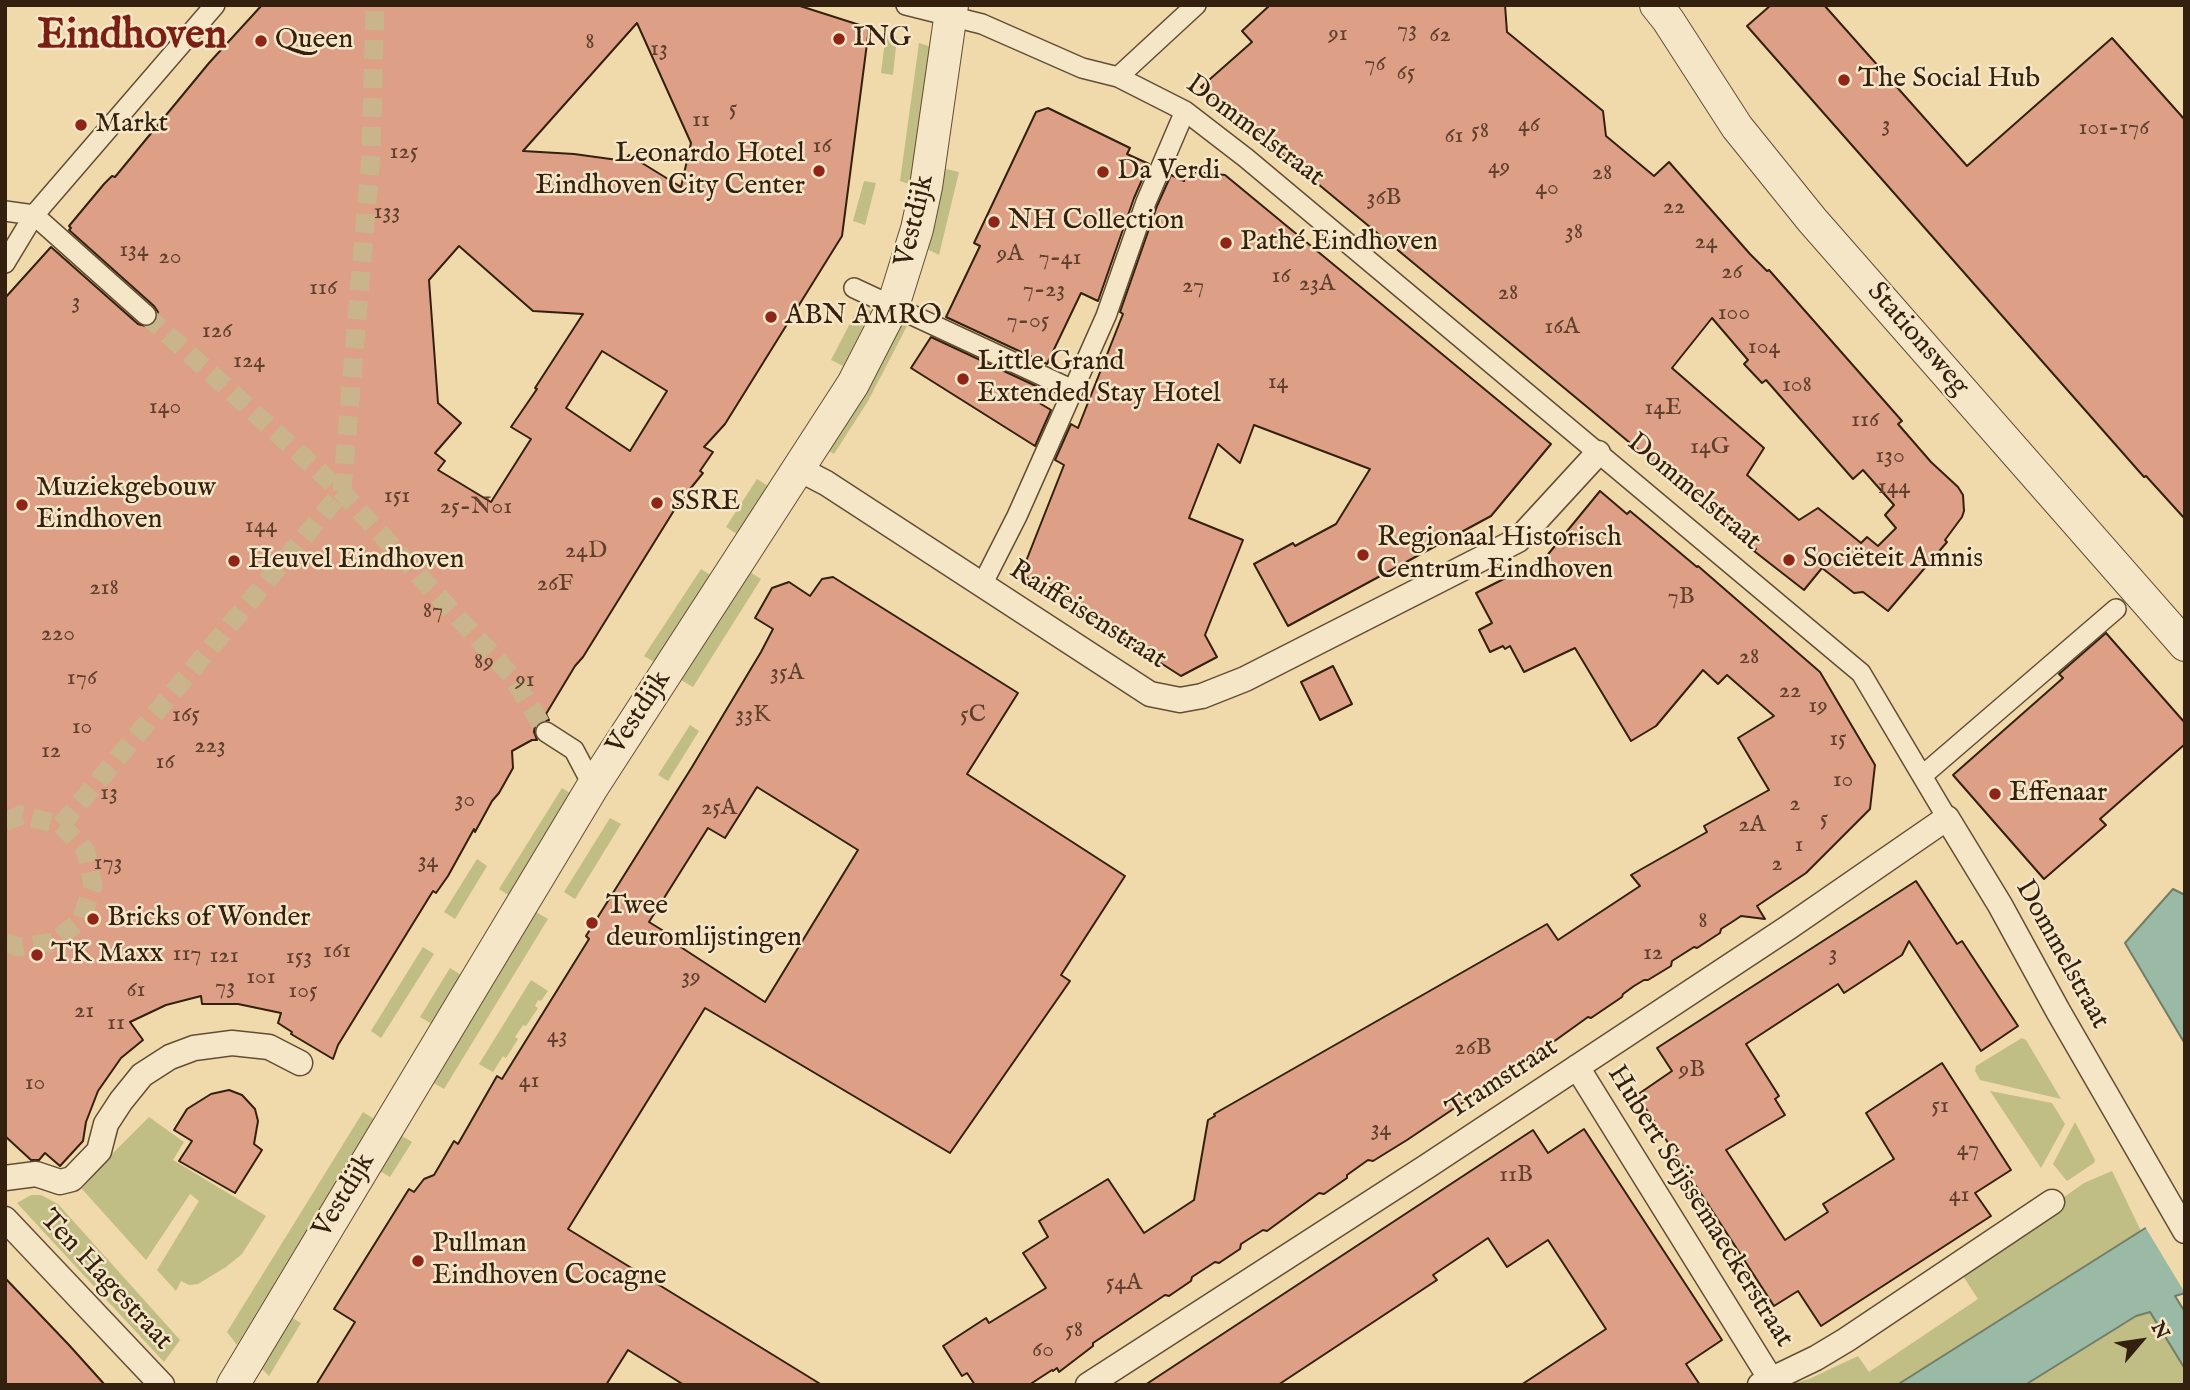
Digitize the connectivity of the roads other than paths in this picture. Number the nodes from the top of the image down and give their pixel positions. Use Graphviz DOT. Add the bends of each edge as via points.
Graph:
graph roads {
  1 [pos="215,5"];
  2 [pos="906,5"];
  3 [pos="1196,5"];
  4 [pos="951,11"];
  5 [pos="1662,13"];
  6 [pos="1118,78"];
  7 [pos="1185,111"];
  8 [pos="5,211"];
  9 [pos="34,215"];
  10 [pos="5,263"];
  11 [pos="854,288"];
  12 [pos="893,306"];
  13 [pos="146,315"];
  14 [pos="1073,390"];
  15 [pos="1598,453"];
  16 [pos="797,468"];
  17 [pos="982,585"];
  18 [pos="2116,609"];
  19 [pos="2185,645"];
  20 [pos="546,732"];
  21 [pos="1922,776"];
  22 [pos="593,786"];
  23 [pos="1947,818"];
  24 [pos="300,1063"];
  25 [pos="1577,1067"];
  26 [pos="5,1178"];
  27 [pos="2052,1202"];
  28 [pos="5,1219"];
  29 [pos="2185,1231"];
  30 [pos="1765,1382"];
  31 [pos="162,1385"];
  32 [pos="233,1385"];
  33 [pos="1088,1385"];
  1 -- 9 [label="street"];
  2 -- 4 [label="street, Dommelstraat"];
  3 -- 6 [label="street"];
  4 -- 6 [label="street, Dommelstraat" via="1082,68"];
  4 -- 12 [label="street, Vestdijk" via="926,187"];
  5 -- 19 [label="street, Stationsweg" via="1737,127 1812,220"];
  6 -- 7 [label="street, Dommelstraat"];
  7 -- 14 [label="street"];
  7 -- 15 [label="street, Dommelstraat"];
  8 -- 9 [label="street"];
  9 -- 10 [label="street"];
  9 -- 13 [label="street"];
  11 -- 12 [label="street"];
  12 -- 14 [label="street"];
  12 -- 16 [label="street, Vestdijk" via="853,384"];
  14 -- 17 [label="street"];
  15 -- 17 [label="street, Raiffeisenstraat" via="1518,540 1245,679 1202,696 1180,700 1150,694"];
  15 -- 21 [label="street, Dommelstraat" via="1861,673"];
  16 -- 17 [label="street, Raiffeisenstraat"];
  16 -- 22 [label="street, Vestdijk"];
  18 -- 21 [label="street"];
  20 -- 22 [label="street" via="574,750"];
  21 -- 23 [label="street, Dommelstraat"];
  22 -- 32 [label="street, Vestdijk"];
  23 -- 25 [label="street, Tramstraat"];
  23 -- 29 [label="street, Dommelstraat"];
  24 -- 26 [label="street" via="269,1047 232,1043 170,1057 142,1075 128,1092 106,1124 99,1152 72,1179 60,1182 36,1174"];
  25 -- 30 [label="street, Hubert Seijssemaeckerstraat"];
  25 -- 33 [label="street, Tramstraat"];
  27 -- 30 [label="street" via="1846,1340"];
  28 -- 31 [label="street, Ten Hagestraat"];
}
